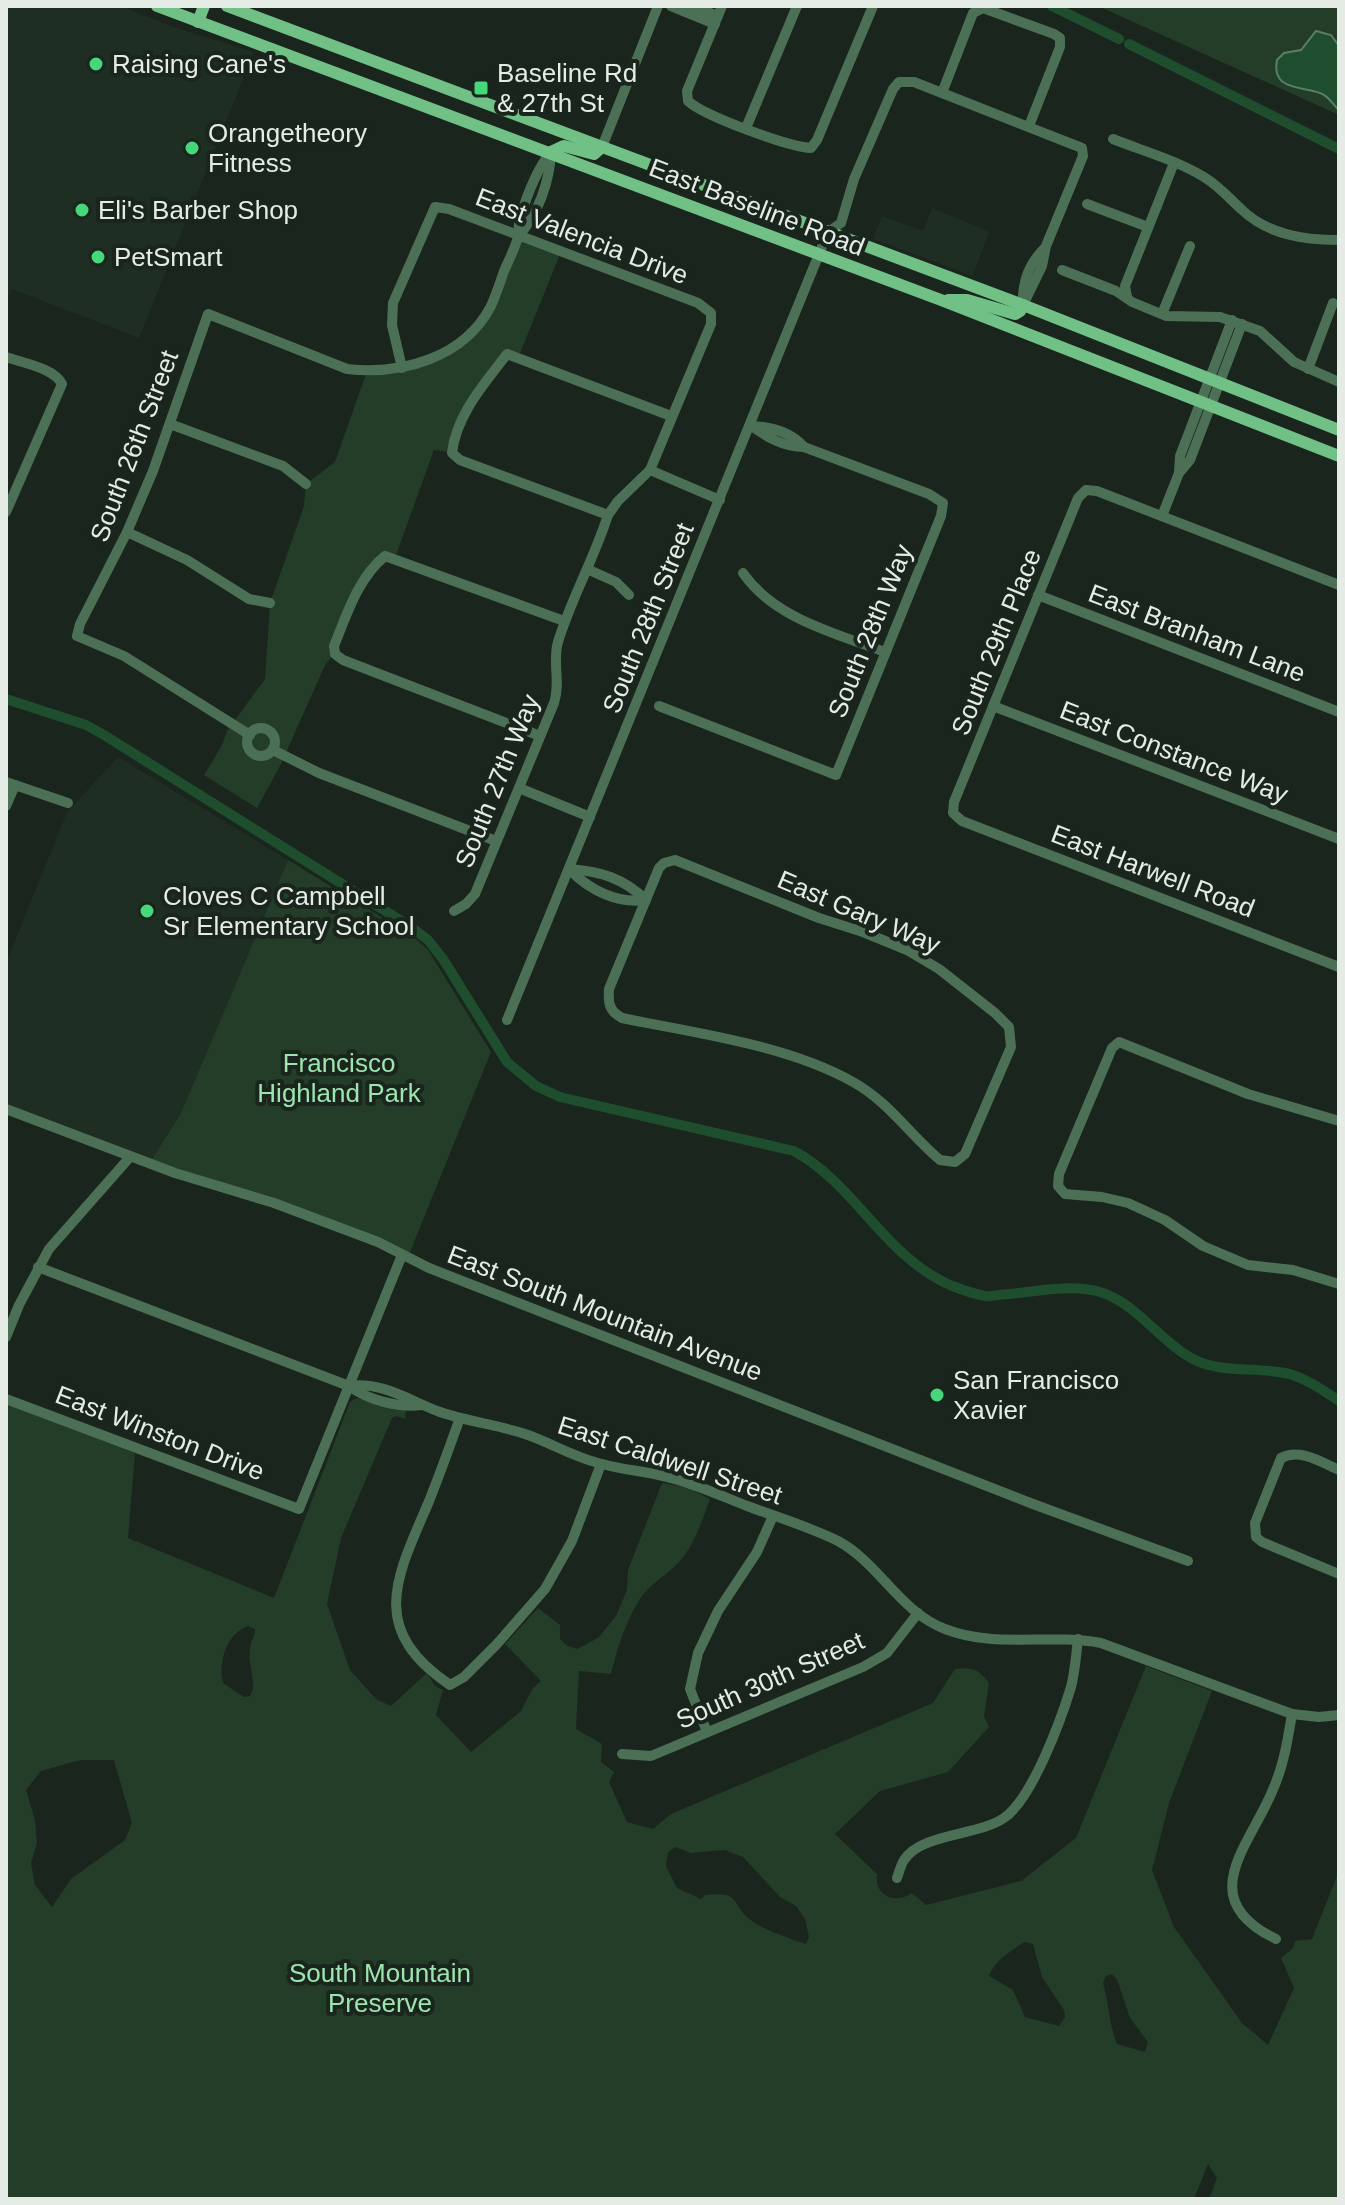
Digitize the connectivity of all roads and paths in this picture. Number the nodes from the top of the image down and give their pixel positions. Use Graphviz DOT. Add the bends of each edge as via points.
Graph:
graph roads {
  1 [pos="157,6"];
  2 [pos="204,6"];
  3 [pos="227,6"];
  4 [pos="658,6"];
  5 [pos="671,6"];
  6 [pos="797,6"];
  7 [pos="873,6"];
  8 [pos="693,9"];
  9 [pos="718,15"];
  10 [pos="198,22"];
  11 [pos="381,64"];
  12 [pos="372,85"];
  13 [pos="942,93"];
  14 [pos="533,121"];
  15 [pos="1029,126"];
  16 [pos="746,128"];
  17 [pos="1113,139"];
  18 [pos="602,147"];
  19 [pos="551,152"];
  20 [pos="1174,163"];
  21 [pos="616,177"];
  22 [pos="1087,204"];
  23 [pos="1148,227"];
  24 [pos="828,232"];
  25 [pos="518,236"];
  26 [pos="1339,240"];
  27 [pos="1190,246"];
  28 [pos="820,254"];
  29 [pos="1062,270"];
  30 [pos="1127,297"];
  31 [pos="941,300"];
  32 [pos="1333,303"];
  33 [pos="1023,305"];
  34 [pos="711,313"];
  35 [pos="1162,314"];
  36 [pos="1237,322"];
  37 [pos="6,357"];
  38 [pos="402,368"];
  39 [pos="1308,369"];
  40 [pos="1215,381"];
  41 [pos="1339,382"];
  42 [pos="1207,404"];
  43 [pos="671,416"];
  44 [pos="170,424"];
  45 [pos="750,425"];
  46 [pos="1339,430"];
  47 [pos="1339,456"];
  48 [pos="650,470"];
  49 [pos="306,484"];
  50 [pos="720,500"];
  51 [pos="6,512"];
  52 [pos="608,515"];
  53 [pos="1162,516"];
  54 [pos="127,532"];
  55 [pos="587,569"];
  56 [pos="743,573"];
  57 [pos="1339,585"];
  58 [pos="629,595"];
  59 [pos="1038,595"];
  60 [pos="270,603"];
  61 [pos="564,621"];
  62 [pos="885,652"];
  63 [pos="659,706"];
  64 [pos="993,706"];
  65 [pos="1339,712"];
  66 [pos="250,735"];
  67 [pos="540,736"];
  68 [pos="273,750"];
  69 [pos="10,783"];
  70 [pos="519,788"];
  71 [pos="68,803"];
  72 [pos="6,806"];
  73 [pos="953,813"];
  74 [pos="590,817"];
  75 [pos="1339,839"];
  76 [pos="496,841"];
  77 [pos="569,869"];
  78 [pos="610,875"];
  79 [pos="604,894"];
  80 [pos="646,900"];
  81 [pos="454,911"];
  82 [pos="1339,967"];
  83 [pos="507,1020"];
  84 [pos="6,1109"];
  85 [pos="1339,1121"];
  86 [pos="130,1157"];
  87 [pos="402,1255"];
  88 [pos="38,1267"];
  89 [pos="1339,1284"];
  90 [pos="6,1337"];
  91 [pos="349,1386"];
  92 [pos="6,1399"];
  93 [pos="460,1418"];
  94 [pos="601,1464"];
  95 [pos="1339,1470"];
  96 [pos="773,1516"];
  97 [pos="1188,1561"];
  98 [pos="1339,1574"];
  99 [pos="918,1613"];
  100 [pos="1078,1639"];
  101 [pos="1292,1714"];
  102 [pos="1339,1715"];
  103 [pos="707,1732"];
  104 [pos="622,1754"];
  105 [pos="897,1878"];
  106 [pos="1276,1939"];
  1 -- 10 [label="main road, East Baseline Road"];
  2 -- 10 [label="main road"];
  3 -- 11 [label="main road, East Baseline Road"];
  4 -- 18 [label="street"];
  5 -- 8 [label="street"];
  6 -- 16 [label="street"];
  7 -- 16 [label="street" via="811,148"];
  8 -- 9 [label="street"];
  9 -- 16 [label="street" via="687,91 688,101"];
  10 -- 12 [label="main road, East Baseline Road"];
  11 -- 12 [label="main road"];
  11 -- 14 [label="main road, East Baseline Road"];
  12 -- 19 [label="main road, East Baseline Road"];
  13 -- 15 [label="street"];
  13 -- 15 [label="street" via="973,13 983,8 1060,38"];
  13 -- 24 [label="street, South 28th Street" via="905,80 893,89 841,223"];
  14 -- 18 [label="main road, East Baseline Road"];
  14 -- 19 [label="main road"];
  15 -- 33 [label="street" via="1082,148 1083,156 1046,246 1033,259 1035,269 1023,286"];
  17 -- 20 [label="street"];
  18 -- 19 [label="main road" via="594,154 564,146"];
  18 -- 21 [label="main road"];
  18 -- 24 [label="main road, East Baseline Road"];
  19 -- 21 [label="main road, East Baseline Road"];
  19 -- 25 [label="street" via="550,170 530,224"];
  20 -- 23 [label="street"];
  20 -- 26 [label="street" via="1226,192 1271,229 1297,238"];
  21 -- 28 [label="main road, East Baseline Road"];
  22 -- 23 [label="street"];
  23 -- 30 [label="street" via="1125,286"];
  24 -- 28 [label="street, South 28th Street"];
  24 -- 33 [label="main road, East Baseline Road"];
  25 -- 34 [label="street, East Valencia Drive" via="698,303"];
  25 -- 38 [label="street" via="491,305 474,329 443,354"];
  25 -- 38 [label="street, East Valencia Drive" via="435,207 393,303 392,325"];
  27 -- 35 [label="street"];
  28 -- 31 [label="main road, East Baseline Road"];
  28 -- 45 [label="street, South 28th Street"];
  29 -- 30 [label="street"];
  30 -- 35 [label="street"];
  31 -- 33 [label="main road" via="967,300 1009,313"];
  31 -- 42 [label="main road, East Baseline Road"];
  32 -- 39 [label="street"];
  33 -- 40 [label="main road, East Baseline Road"];
  34 -- 43 [label="street, South 27th Way"];
  35 -- 36 [label="street"];
  36 -- 39 [label="street" via="1260,331"];
  36 -- 40 [label="street"];
  37 -- 51 [label="street" via="51,373 62,384"];
  38 -- 44 [label="street, South 26th Street" via="347,369 208,314"];
  39 -- 41 [label="street"];
  40 -- 42 [label="street"];
  40 -- 46 [label="main road, East Baseline Road"];
  42 -- 47 [label="main road, East Baseline Road"];
  42 -- 53 [label="street" via="1191,445 1180,456"];
  43 -- 48 [label="street, South 27th Way"];
  43 -- 52 [label="street" via="507,354 468,407 453,444 452,453 460,460"];
  44 -- 49 [label="street" via="283,466"];
  44 -- 54 [label="street, South 26th Street"];
  45 -- 50 [label="street, South 28th Street"];
  45 -- 62 [label="street, South 28th Way" via="791,447 804,447 943,503"];
  48 -- 50 [label="street"];
  48 -- 52 [label="street, South 27th Way"];
  50 -- 74 [label="street, South 28th Street"];
  52 -- 55 [label="street, South 27th Way"];
  53 -- 57 [label="street"];
  53 -- 59 [label="street, South 29th Place" via="1086,490"];
  54 -- 60 [label="street" via="187,560 249,599"];
  54 -- 66 [label="street, South 26th Street" via="77,636 124,656"];
  55 -- 58 [label="street" via="616,582"];
  55 -- 61 [label="street, South 27th Way"];
  56 -- 62 [label="street" via="780,609"];
  59 -- 64 [label="street, South 29th Place"];
  59 -- 65 [label="street, East Branham Lane"];
  61 -- 67 [label="street, South 27th Way" via="557,646 557,693"];
  61 -- 67 [label="street" via="385,556 355,594 334,646 343,660"];
  62 -- 63 [label="street, South 28th Way" via="836,775"];
  64 -- 73 [label="street, South 29th Place"];
  64 -- 75 [label="street, East Constance Way"];
  66 -- 68 [label="street" via="247,745 253,753 261,756"];
  66 -- 68 [label="street" via="258,729 270,731"];
  67 -- 70 [label="street, South 27th Way"];
  68 -- 76 [label="street"];
  69 -- 71 [label="street"];
  69 -- 72 [label="street"];
  70 -- 74 [label="street"];
  70 -- 76 [label="street, South 27th Way"];
  73 -- 82 [label="street, East Harwell Road" via="962,821"];
  74 -- 77 [label="street, South 28th Street"];
  76 -- 81 [label="street, South 27th Way" via="475,894"];
  77 -- 78 [label="street"];
  77 -- 79 [label="street"];
  77 -- 83 [label="street, South 28th Street"];
  78 -- 79 [label="street"];
  78 -- 80 [label="street"];
  79 -- 80 [label="street" via="631,902"];
  80 -- 80 [label="street, East Gary Way" via="609,989 614,1014 800,1059 843,1077 889,1108 940,1160 955,1162 965,1154 1011,1047 1009,1027 995,1013 907,950 683,862 668,861 659,868"];
  84 -- 86 [label="street, East South Mountain Avenue"];
  85 -- 89 [label="street" via="1248,1094 1119,1042 1106,1062 1058,1186 1065,1194 1128,1203 1225,1257"];
  86 -- 87 [label="street, East South Mountain Avenue" via="250,1194"];
  86 -- 88 [label="street"];
  87 -- 91 [label="street"];
  87 -- 97 [label="street, East South Mountain Avenue"];
  88 -- 90 [label="street"];
  88 -- 91 [label="street, East Caldwell Street"];
  91 -- 92 [label="street, East Winston Drive" via="299,1509"];
  91 -- 93 [label="street, East Caldwell Street" via="364,1384 407,1407 422,1405"];
  93 -- 94 [label="street, East Caldwell Street" via="525,1434"];
  93 -- 94 [label="street" via="397,1581 394,1602 412,1650 450,1685 475,1666 545,1589 572,1541"];
  94 -- 96 [label="street, East Caldwell Street" via="669,1477"];
  95 -- 98 [label="street" via="1299,1454 1281,1458 1255,1523 1262,1542"];
  96 -- 99 [label="street, East Caldwell Street" via="857,1553"];
  96 -- 103 [label="street" via="698,1653 690,1689"];
  99 -- 100 [label="street, East Caldwell Street" via="941,1628 983,1640"];
  99 -- 103 [label="street, South 30th Street" via="887,1653 863,1667"];
  100 -- 101 [label="street, East Caldwell Street"];
  100 -- 105 [label="street" via="1070,1689 1024,1798 989,1826 914,1849"];
  101 -- 102 [label="street, East Caldwell Street"];
  101 -- 106 [label="street" via="1274,1788 1243,1843 1232,1880 1244,1918"];
  103 -- 104 [label="street, South 30th Street" via="651,1756"];
}
